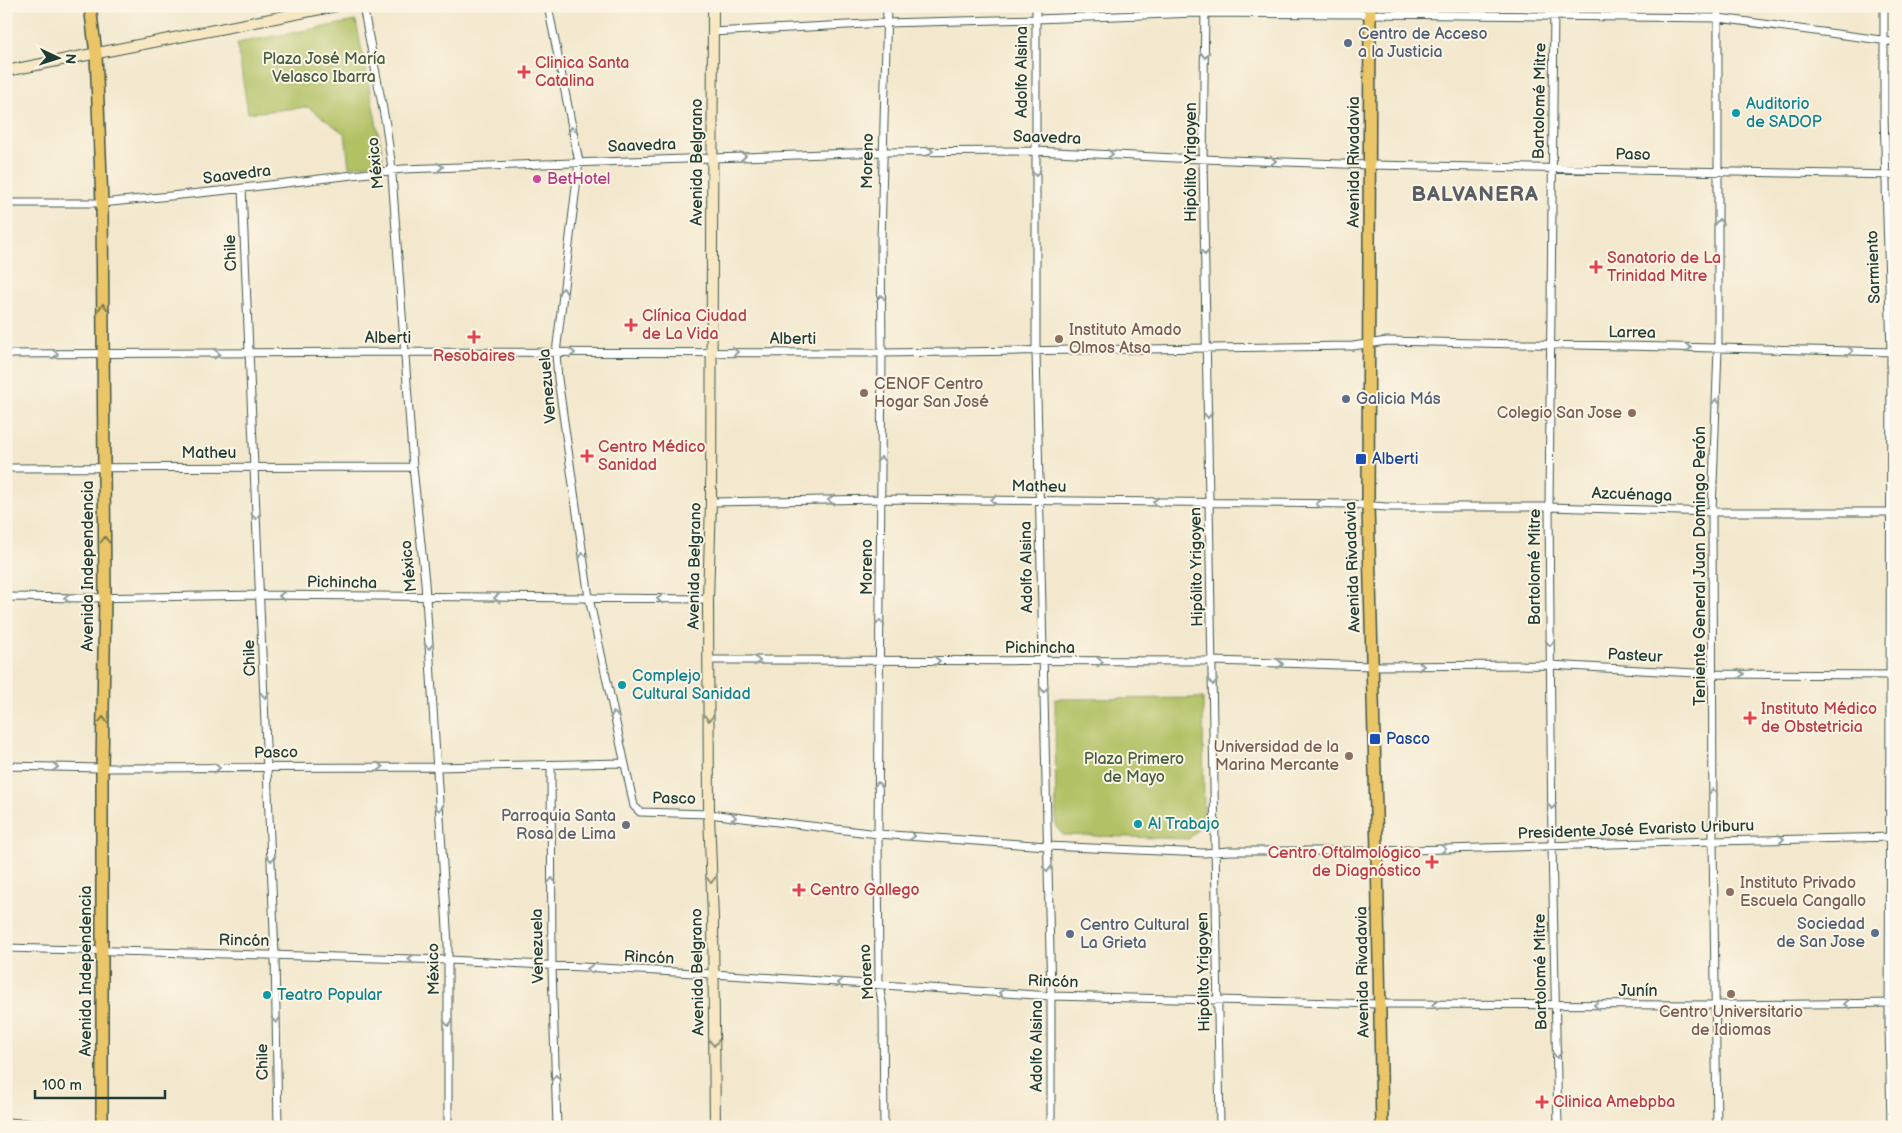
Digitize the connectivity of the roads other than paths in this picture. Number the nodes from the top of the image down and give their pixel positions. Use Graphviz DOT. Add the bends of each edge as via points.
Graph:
graph roads {
  1 [pos="90,6"];
  2 [pos="336,6"];
  3 [pos="363,6"];
  4 [pos="548,6"];
  5 [pos="713,6"];
  6 [pos="887,6"];
  7 [pos="1036,6"];
  8 [pos="1554,6"];
  9 [pos="1718,6"];
  10 [pos="1884,6"];
  11 [pos="1205,10"];
  12 [pos="1370,10"];
  13 [pos="1554,16"];
  14 [pos="1719,18"];
  15 [pos="1036,19"];
  16 [pos="886,23"];
  17 [pos="712,32"];
  18 [pos="1885,41"];
  19 [pos="1896,42"];
  20 [pos="96,54"];
  21 [pos="6,71"];
  22 [pos="1036,150"];
  23 [pos="882,152"];
  24 [pos="711,157"];
  25 [pos="1203,159"];
  26 [pos="579,162"];
  27 [pos="1370,165"];
  28 [pos="1553,168"];
  29 [pos="1719,170"];
  30 [pos="392,171"];
  31 [pos="1885,174"];
  32 [pos="1896,175"];
  33 [pos="242,188"];
  34 [pos="6,203"];
  35 [pos="102,203"];
  36 [pos="1369,344"];
  37 [pos="1552,346"];
  38 [pos="1206,349"];
  39 [pos="1718,349"];
  40 [pos="405,352"];
  41 [pos="556,352"];
  42 [pos="712,352"];
  43 [pos="1036,352"];
  44 [pos="1893,352"];
  45 [pos="882,353"];
  46 [pos="6,354"];
  47 [pos="103,354"];
  48 [pos="249,354"];
  49 [pos="253,467"];
  50 [pos="413,467"];
  51 [pos="6,468"];
  52 [pos="105,468"];
  53 [pos="881,499"];
  54 [pos="1039,501"];
  55 [pos="711,502"];
  56 [pos="1210,503"];
  57 [pos="1368,505"];
  58 [pos="1549,507"];
  59 [pos="1712,512"];
  60 [pos="1893,512"];
  61 [pos="261,595"];
  62 [pos="6,597"];
  63 [pos="105,598"];
  64 [pos="426,598"];
  65 [pos="589,598"];
  66 [pos="708,599"];
  67 [pos="708,660"];
  68 [pos="880,661"];
  69 [pos="1043,662"];
  70 [pos="1213,662"];
  71 [pos="1550,665"];
  72 [pos="1372,666"];
  73 [pos="1713,674"];
  74 [pos="1893,675"];
  75 [pos="624,763"];
  76 [pos="551,765"];
  77 [pos="6,766"];
  78 [pos="268,767"];
  79 [pos="437,767"];
  80 [pos="102,768"];
  81 [pos="709,814"];
  82 [pos="878,834"];
  83 [pos="1893,837"];
  84 [pos="1713,840"];
  85 [pos="1047,846"];
  86 [pos="1552,846"];
  87 [pos="1377,851"];
  88 [pos="1217,852"];
  89 [pos="6,948"];
  90 [pos="101,951"];
  91 [pos="275,955"];
  92 [pos="448,960"];
  93 [pos="552,967"];
  94 [pos="713,974"];
  95 [pos="878,985"];
  96 [pos="1051,996"];
  97 [pos="1219,1000"];
  98 [pos="1893,1003"];
  99 [pos="1380,1004"];
  100 [pos="1556,1005"];
  101 [pos="1716,1005"];
  102 [pos="6,1122"];
  103 [pos="86,1127"];
  104 [pos="102,1127"];
  105 [pos="278,1127"];
  106 [pos="448,1127"];
  107 [pos="557,1127"];
  108 [pos="715,1127"];
  109 [pos="884,1127"];
  110 [pos="1050,1127"];
  111 [pos="1220,1127"];
  112 [pos="1382,1127"];
  113 [pos="1558,1127"];
  114 [pos="1717,1127"];
  115 [pos="1891,1127"];
  1 -- 20 [label="main road, Avenida Independencia"];
  2 -- 20 [label="main road"];
  3 -- 30 [label="street, México"];
  26 -- 4 [label="street, Venezuela, one-way"];
  5 -- 17 [label="main road, Avenida Belgrano"];
  6 -- 16 [label="street, Moreno"];
  7 -- 15 [label="street, Adolfo Alsina"];
  8 -- 13 [label="street, Bartolomé Mitre"];
  9 -- 14 [label="street, Teniente General Juan Domingo Perón"];
  10 -- 18 [label="street, Sarmiento"];
  11 -- 12 [label="street"];
  11 -- 15 [label="street"];
  11 -- 25 [label="street, Hipólito Yrigoyen, one-way"];
  12 -- 13 [label="street"];
  12 -- 27 [label="main road, Avenida Rivadavia"];
  13 -- 14 [label="street"];
  13 -- 28 [label="street, Bartolomé Mitre"];
  14 -- 18 [label="street"];
  14 -- 29 [label="street, Teniente General Juan Domingo Perón"];
  15 -- 16 [label="street"];
  15 -- 22 [label="street, Adolfo Alsina"];
  16 -- 17 [label="street"];
  16 -- 23 [label="street, Moreno"];
  17 -- 24 [label="main road, Avenida Belgrano"];
  18 -- 19 [label="street"];
  18 -- 31 [label="street, Sarmiento"];
  20 -- 21 [label="main road"];
  20 -- 35 [label="main road, Avenida Independencia"];
  23 -- 22 [label="street, Saavedra, one-way"];
  22 -- 25 [label="street, Saavedra, one-way"];
  22 -- 43 [label="street, Adolfo Alsina, one-way"];
  24 -- 23 [label="street, Saavedra, one-way"];
  45 -- 23 [label="street, Moreno, one-way"];
  24 -- 26 [label="street, Saavedra"];
  24 -- 42 [label="main road, Avenida Belgrano"];
  25 -- 27 [label="street, Saavedra, one-way"];
  25 -- 38 [label="street, Hipólito Yrigoyen, one-way"];
  30 -- 26 [label="street, Saavedra, one-way"];
  41 -- 26 [label="street, Venezuela, one-way"];
  27 -- 28 [label="street, Paso"];
  27 -- 36 [label="main road, Avenida Rivadavia"];
  28 -- 29 [label="street, Paso"];
  28 -- 37 [label="street, Bartolomé Mitre"];
  29 -- 31 [label="street, Paso"];
  39 -- 29 [label="street, Teniente General Juan Domingo Perón, one-way"];
  30 -- 33 [label="street, Saavedra"];
  30 -- 40 [label="street, México"];
  31 -- 32 [label="street, Paso"];
  31 -- 44 [label="street, Sarmiento"];
  33 -- 35 [label="street, Saavedra"];
  33 -- 48 [label="street, Chile"];
  34 -- 35 [label="street, Saavedra"];
  47 -- 35 [label="main road, Avenida Independencia, one-way"];
  36 -- 37 [label="street, Larrea" via="1387,341"];
  36 -- 38 [label="street, Alberti"];
  36 -- 57 [label="main road, Avenida Rivadavia"];
  37 -- 39 [label="street, Larrea, one-way"];
  37 -- 58 [label="street, Bartolomé Mitre"];
  38 -- 43 [label="street, Alberti"];
  38 -- 56 [label="street, Hipólito Yrigoyen, one-way"];
  39 -- 44 [label="street, Larrea, one-way"];
  59 -- 39 [label="street, Teniente General Juan Domingo Perón, one-way"];
  40 -- 41 [label="street, Alberti"];
  40 -- 48 [label="street, Alberti"];
  40 -- 50 [label="street, México"];
  41 -- 42 [label="street, Alberti, one-way"];
  65 -- 41 [label="street, Venezuela, one-way"];
  42 -- 45 [label="street, Alberti, one-way"];
  42 -- 55 [label="main road, Avenida Belgrano"];
  43 -- 45 [label="street, Alberti"];
  43 -- 54 [label="street, Adolfo Alsina"];
  44 -- 60 [label="street, Sarmiento"];
  53 -- 45 [label="street, Moreno, one-way"];
  46 -- 47 [label="street, Alberti, one-way"];
  47 -- 48 [label="street, Alberti, one-way"];
  47 -- 52 [label="main road, Avenida Independencia"];
  48 -- 49 [label="street, Chile"];
  49 -- 50 [label="street, Matheu"];
  49 -- 52 [label="street, Matheu"];
  49 -- 61 [label="street, Chile, one-way"];
  50 -- 64 [label="street, México"];
  51 -- 52 [label="street, Matheu"];
  63 -- 52 [label="main road, Avenida Independencia, one-way"];
  54 -- 53 [label="street, Matheu, one-way"];
  53 -- 55 [label="street, Matheu, one-way"];
  68 -- 53 [label="street, Moreno, one-way"];
  56 -- 54 [label="street, Matheu, one-way"];
  54 -- 69 [label="street, Adolfo Alsina"];
  55 -- 66 [label="main road, Avenida Belgrano"];
  57 -- 56 [label="street, Matheu, one-way"];
  56 -- 70 [label="street, Hipólito Yrigoyen"];
  57 -- 58 [label="street, Azcuénaga"];
  57 -- 72 [label="main road, Avenida Rivadavia"];
  58 -- 59 [label="street, Azcuénaga"];
  58 -- 71 [label="street, Bartolomé Mitre, one-way"];
  59 -- 60 [label="street, Azcuénaga"];
  59 -- 73 [label="street, Teniente General Juan Domingo Perón"];
  60 -- 74 [label="street, Sarmiento"];
  61 -- 63 [label="street, Pichincha"];
  64 -- 61 [label="street, Pichincha, one-way"];
  61 -- 78 [label="street, Chile, one-way"];
  63 -- 62 [label="street, Pichincha, one-way"];
  80 -- 63 [label="main road, Avenida Independencia, one-way"];
  65 -- 64 [label="street, Pichincha, one-way"];
  64 -- 79 [label="street, México, one-way"];
  66 -- 65 [label="street, Pichincha, one-way"];
  75 -- 65 [label="street, Venezuela, one-way"];
  66 -- 67 [label="main road, Avenida Belgrano"];
  67 -- 68 [label="street, Pichincha, one-way"];
  67 -- 81 [label="main road, Avenida Belgrano, one-way"];
  68 -- 69 [label="street, Pichincha, one-way"];
  82 -- 68 [label="street, Moreno, one-way"];
  69 -- 70 [label="street, Pichincha, one-way"];
  69 -- 85 [label="street, Adolfo Alsina, one-way"];
  70 -- 72 [label="street, Pichincha, one-way"];
  70 -- 88 [label="street, Hipólito Yrigoyen, one-way"];
  72 -- 71 [label="street, Pasteur, one-way"];
  71 -- 73 [label="street, Pasteur"];
  71 -- 86 [label="street, Bartolomé Mitre, one-way"];
  72 -- 87 [label="main road, Avenida Rivadavia"];
  73 -- 74 [label="street, Pasteur, one-way"];
  84 -- 73 [label="street, Teniente General Juan Domingo Perón, one-way"];
  74 -- 83 [label="street, Sarmiento"];
  75 -- 76 [label="street, Pasco"];
  75 -- 81 [label="street, Pasco" via="634,806 640,812"];
  76 -- 79 [label="street, Pasco"];
  93 -- 76 [label="street, Venezuela, one-way"];
  77 -- 80 [label="street, Pasco, one-way"];
  78 -- 79 [label="street, Pasco, one-way"];
  80 -- 78 [label="street, Pasco, one-way"];
  78 -- 91 [label="street, Chile, one-way"];
  79 -- 92 [label="street, México, one-way"];
  80 -- 90 [label="main road, Avenida Independencia"];
  81 -- 82 [label="street, Pasco, one-way"];
  81 -- 94 [label="main road, Avenida Belgrano, one-way"];
  82 -- 85 [label="street, Pasco, one-way"];
  82 -- 95 [label="street, Moreno"];
  84 -- 83 [label="street, Presidente José Evaristo Uriburu, one-way"];
  83 -- 98 [label="street, Sarmiento"];
  84 -- 86 [label="street, Presidente José Evaristo Uriburu"];
  84 -- 101 [label="street, Teniente General Juan Domingo Perón"];
  85 -- 88 [label="street, Pasco"];
  85 -- 96 [label="street, Adolfo Alsina, one-way"];
  87 -- 86 [label="street, Presidente José Evaristo Uriburu, one-way"];
  86 -- 100 [label="street, Bartolomé Mitre"];
  87 -- 88 [label="street, Pasco"];
  87 -- 99 [label="main road, Avenida Rivadavia"];
  88 -- 97 [label="street, Hipólito Yrigoyen"];
  89 -- 90 [label="street, Rincón"];
  90 -- 91 [label="street, Rincón"];
  90 -- 104 [label="main road, Avenida Independencia"];
  92 -- 91 [label="street, Rincón, one-way"];
  91 -- 105 [label="street, Chile, one-way"];
  92 -- 93 [label="street, Rincón"];
  92 -- 106 [label="street, México, one-way"];
  94 -- 93 [label="street, Rincón, one-way"];
  107 -- 93 [label="street, Venezuela, one-way"];
  95 -- 94 [label="street, Rincón, one-way"];
  94 -- 108 [label="main road, Avenida Belgrano, one-way"];
  96 -- 95 [label="street, Rincón, one-way"];
  95 -- 109 [label="street, Moreno" via="883,1008"];
  96 -- 97 [label="street, Rincón"];
  96 -- 110 [label="street, Adolfo Alsina"];
  97 -- 99 [label="street, Rincón"];
  97 -- 111 [label="street, Hipólito Yrigoyen"];
  98 -- 101 [label="street, Junín, one-way"];
  98 -- 115 [label="street, Sarmiento"];
  100 -- 99 [label="street, Junín, one-way"];
  99 -- 112 [label="main road, Avenida Rivadavia"];
  101 -- 100 [label="street, Junín, one-way"];
  100 -- 113 [label="street, Bartolomé Mitre, one-way"];
  101 -- 114 [label="street, Teniente General Juan Domingo Perón"];
  102 -- 103 [label="street"];
}
